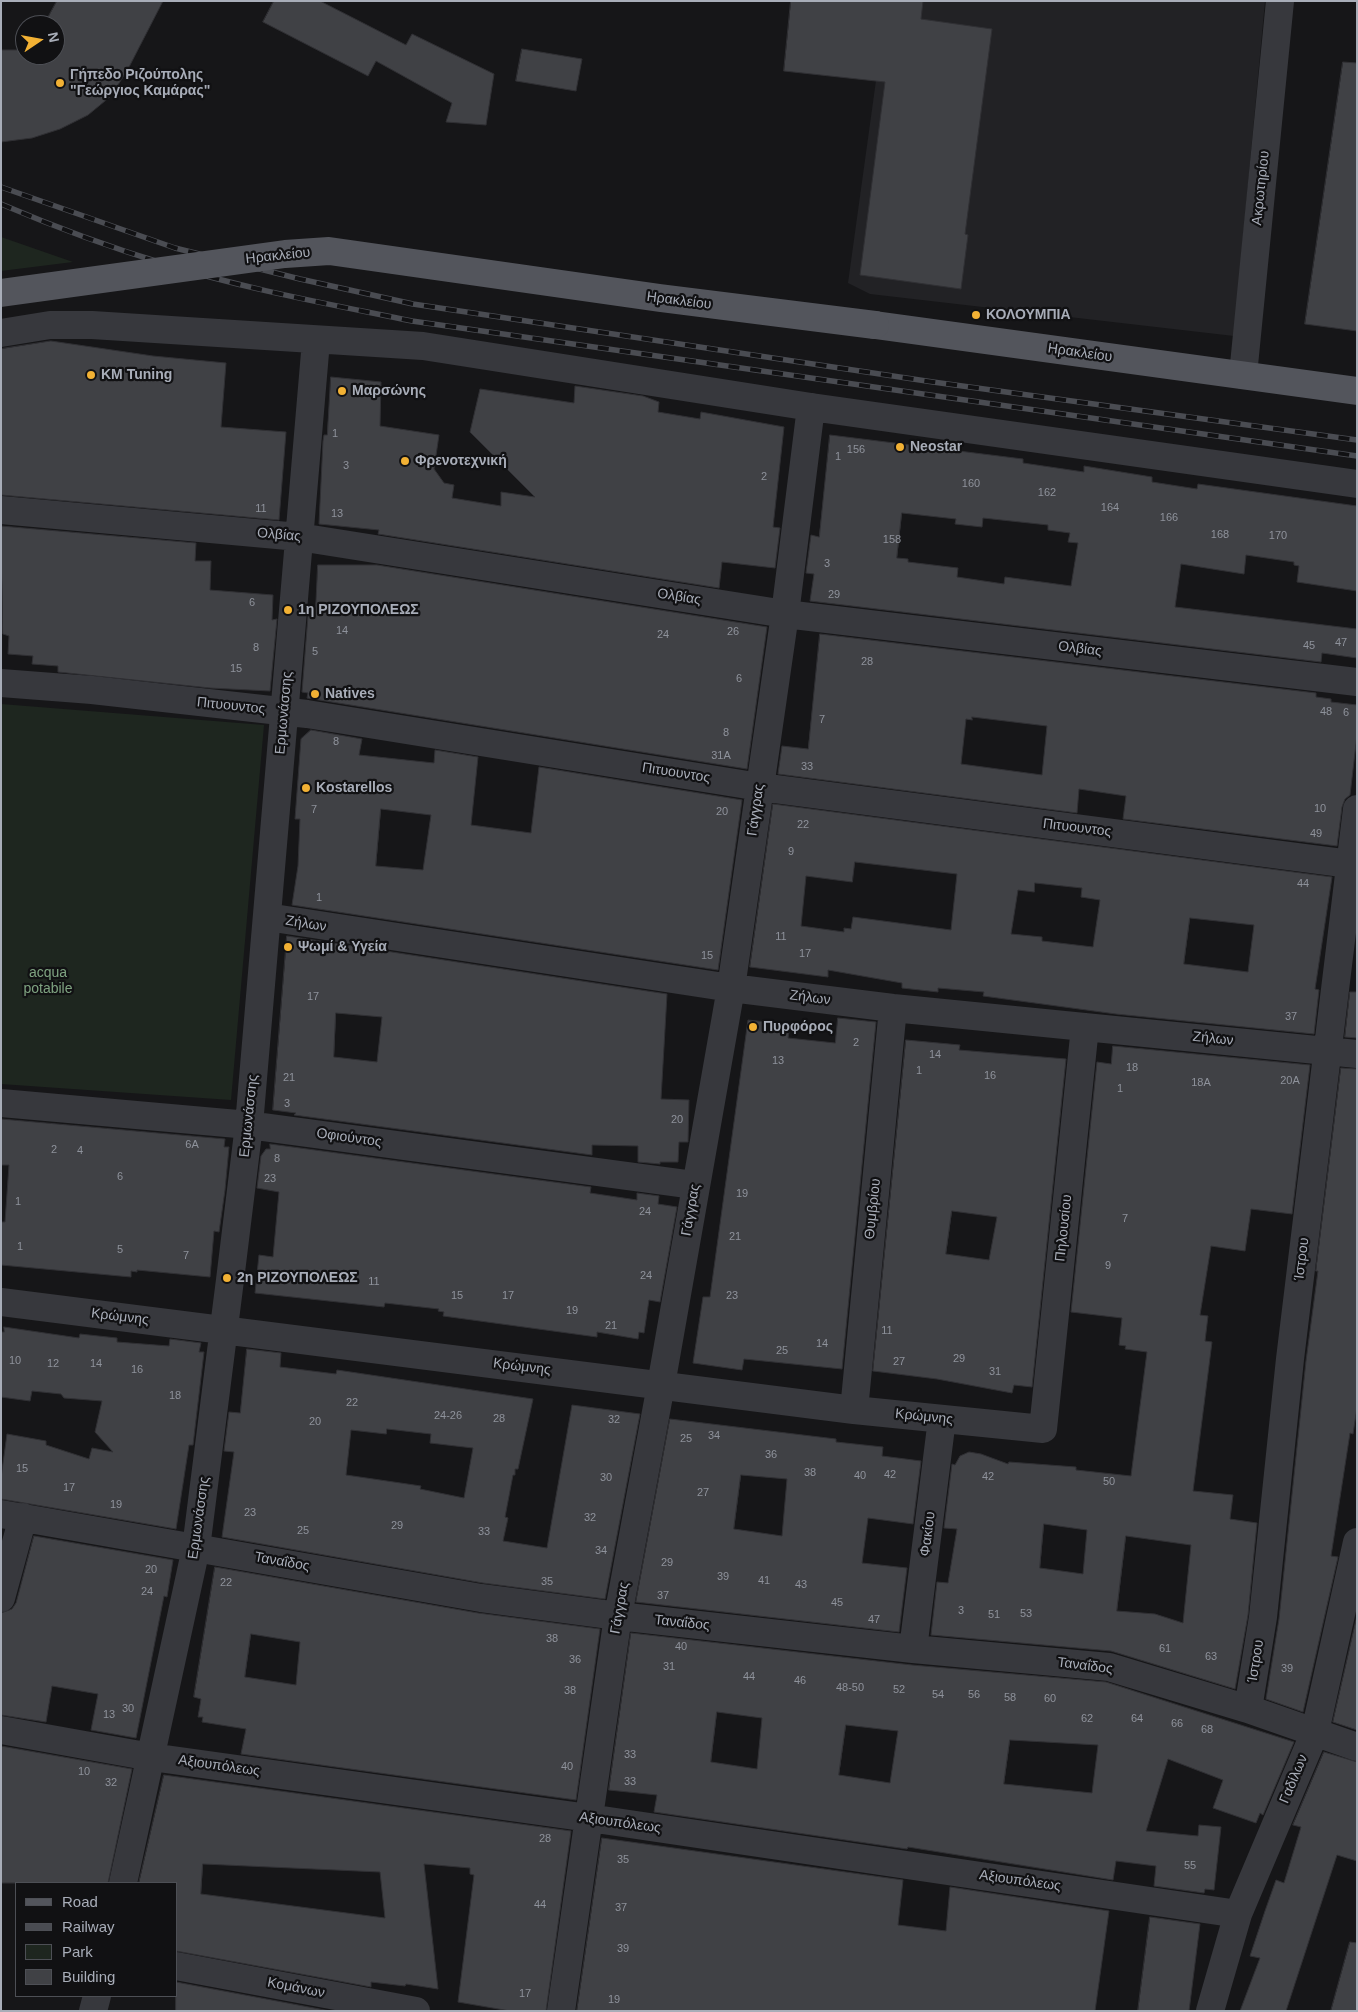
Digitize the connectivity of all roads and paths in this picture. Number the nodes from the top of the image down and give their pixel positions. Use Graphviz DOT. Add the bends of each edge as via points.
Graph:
graph roads {
  1 [pos="1280,1"];
  2 [pos="1,293"];
  3 [pos="1,333"];
  4 [pos="316,341"];
  5 [pos="1243,375"];
  6 [pos="1357,391"];
  7 [pos="811,407"];
  8 [pos="1357,484"];
  9 [pos="1,510"];
  10 [pos="300,536"];
  11 [pos="785,614"];
  12 [pos="1357,682"];
  13 [pos="1,683"];
  14 [pos="284,711"];
  15 [pos="760,787"];
  16 [pos="1357,809"];
  17 [pos="1350,864"];
  18 [pos="267,917"];
  19 [pos="730,988"];
  20 [pos="893,1008"];
  21 [pos="1085,1027"];
  22 [pos="1328,1050"];
  23 [pos="1357,1054"];
  24 [pos="1,1103"];
  25 [pos="249,1125"];
  26 [pos="695,1185"];
  27 [pos="1,1302"];
  28 [pos="224,1329"];
  29 [pos="661,1385"];
  30 [pos="854,1410"];
  31 [pos="942,1419"];
  32 [pos="1043,1428"];
  33 [pos="12,1516"];
  34 [pos="1357,1542"];
  35 [pos="196,1548"];
  36 [pos="1,1598"];
  37 [pos="618,1616"];
  38 [pos="913,1649"];
  39 [pos="1248,1709"];
  40 [pos="1,1730"];
  41 [pos="1315,1732"];
  42 [pos="1357,1747"];
  43 [pos="151,1757"];
  44 [pos="589,1818"];
  45 [pos="123,1882"];
  46 [pos="1238,1914"];
  47 [pos="178,1966"];
  48 [pos="96,1997"];
  49 [pos="93,2011"];
  50 [pos="416,2011"];
  51 [pos="561,2011"];
  52 [pos="1210,2011"];
  1 -- 5 [label="street, Ακρωτηρίου"];
  2 -- 5 [label="main road, Ηρακλείου, bridge" via="284,254 329,251"];
  3 -- 4 [label="street" via="50,325 92,325"];
  4 -- 7 [label="street" via="423,346"];
  4 -- 10 [label="street, Ερμωνάσσης"];
  5 -- 6 [label="main road, Ηρακλείου"];
  7 -- 8 [label="street"];
  7 -- 11 [label="street, Γάγγρας"];
  9 -- 10 [label="street, Ολβίας"];
  10 -- 11 [label="street, Ολβίας"];
  10 -- 14 [label="street, Ερμωνάσσης"];
  11 -- 12 [label="street, Ολβίας"];
  11 -- 15 [label="street, Γάγγρας"];
  13 -- 14 [label="street, Πιτυουντος"];
  14 -- 15 [label="street, Πιτυουντος"];
  14 -- 18 [label="street, Ερμωνάσσης"];
  15 -- 17 [label="street, Πιτυουντος"];
  15 -- 19 [label="street, Γάγγρας"];
  16 -- 17 [label="street, Ίστρου"];
  17 -- 22 [label="street, Ίστρου"];
  18 -- 19 [label="street, Ζήλων"];
  18 -- 25 [label="street, Ερμωνάσσης"];
  19 -- 20 [label="street, Ζήλων"];
  19 -- 26 [label="street, Γάγγρας"];
  20 -- 21 [label="street, Ζήλων"];
  20 -- 30 [label="street, Θυμβρίου"];
  21 -- 22 [label="street, Ζήλων"];
  21 -- 32 [label="street, Πηλουσίου"];
  22 -- 23 [label="street, Ζήλων"];
  22 -- 39 [label="street, Ίστρου" via="1290,1359 1263,1617"];
  24 -- 25 [label="street, Οφιούντος"];
  25 -- 26 [label="street, Οφιούντος"];
  25 -- 28 [label="street, Ερμωνάσσης"];
  26 -- 29 [label="street, Γάγγρας"];
  27 -- 28 [label="street, Κρώμνης"];
  28 -- 29 [label="street, Κρώμνης"];
  28 -- 35 [label="street, Ερμωνάσσης"];
  29 -- 30 [label="street, Κρώμνης"];
  29 -- 37 [label="street, Γάγγρας"];
  30 -- 31 [label="street, Κρώμνης"];
  31 -- 32 [label="street, Κρώμνης"];
  31 -- 38 [label="street, Φακίου"];
  33 -- 35 [label="street, Ταναΐδος"];
  33 -- 36 [label="street"];
  34 -- 41 [label="street, Γαδίλων"];
  35 -- 37 [label="street, Ταναΐδος" via="481,1598"];
  35 -- 43 [label="street, Ερμωνάσσης"];
  37 -- 38 [label="street, Ταναΐδος"];
  37 -- 44 [label="street, Γάγγρας"];
  38 -- 39 [label="street, Ταναΐδος" via="1109,1667"];
  39 -- 41 [label="street, Ταναΐδος"];
  40 -- 43 [label="street, Αξιουπόλεως"];
  41 -- 42 [label="street, Ταναΐδος"];
  41 -- 46 [label="street, Γαδίλων"];
  43 -- 44 [label="street, Αξιουπόλεως"];
  43 -- 45 [label="street, Ερμωνάσσης"];
  44 -- 46 [label="street, Αξιουπόλεως"];
  44 -- 51 [label="street, Γάγγρας"];
  46 -- 52 [label="street, Γαδίλων"];
  47 -- 50 [label="street, Κομάνων"];
  48 -- 49 [label="street"];
}
